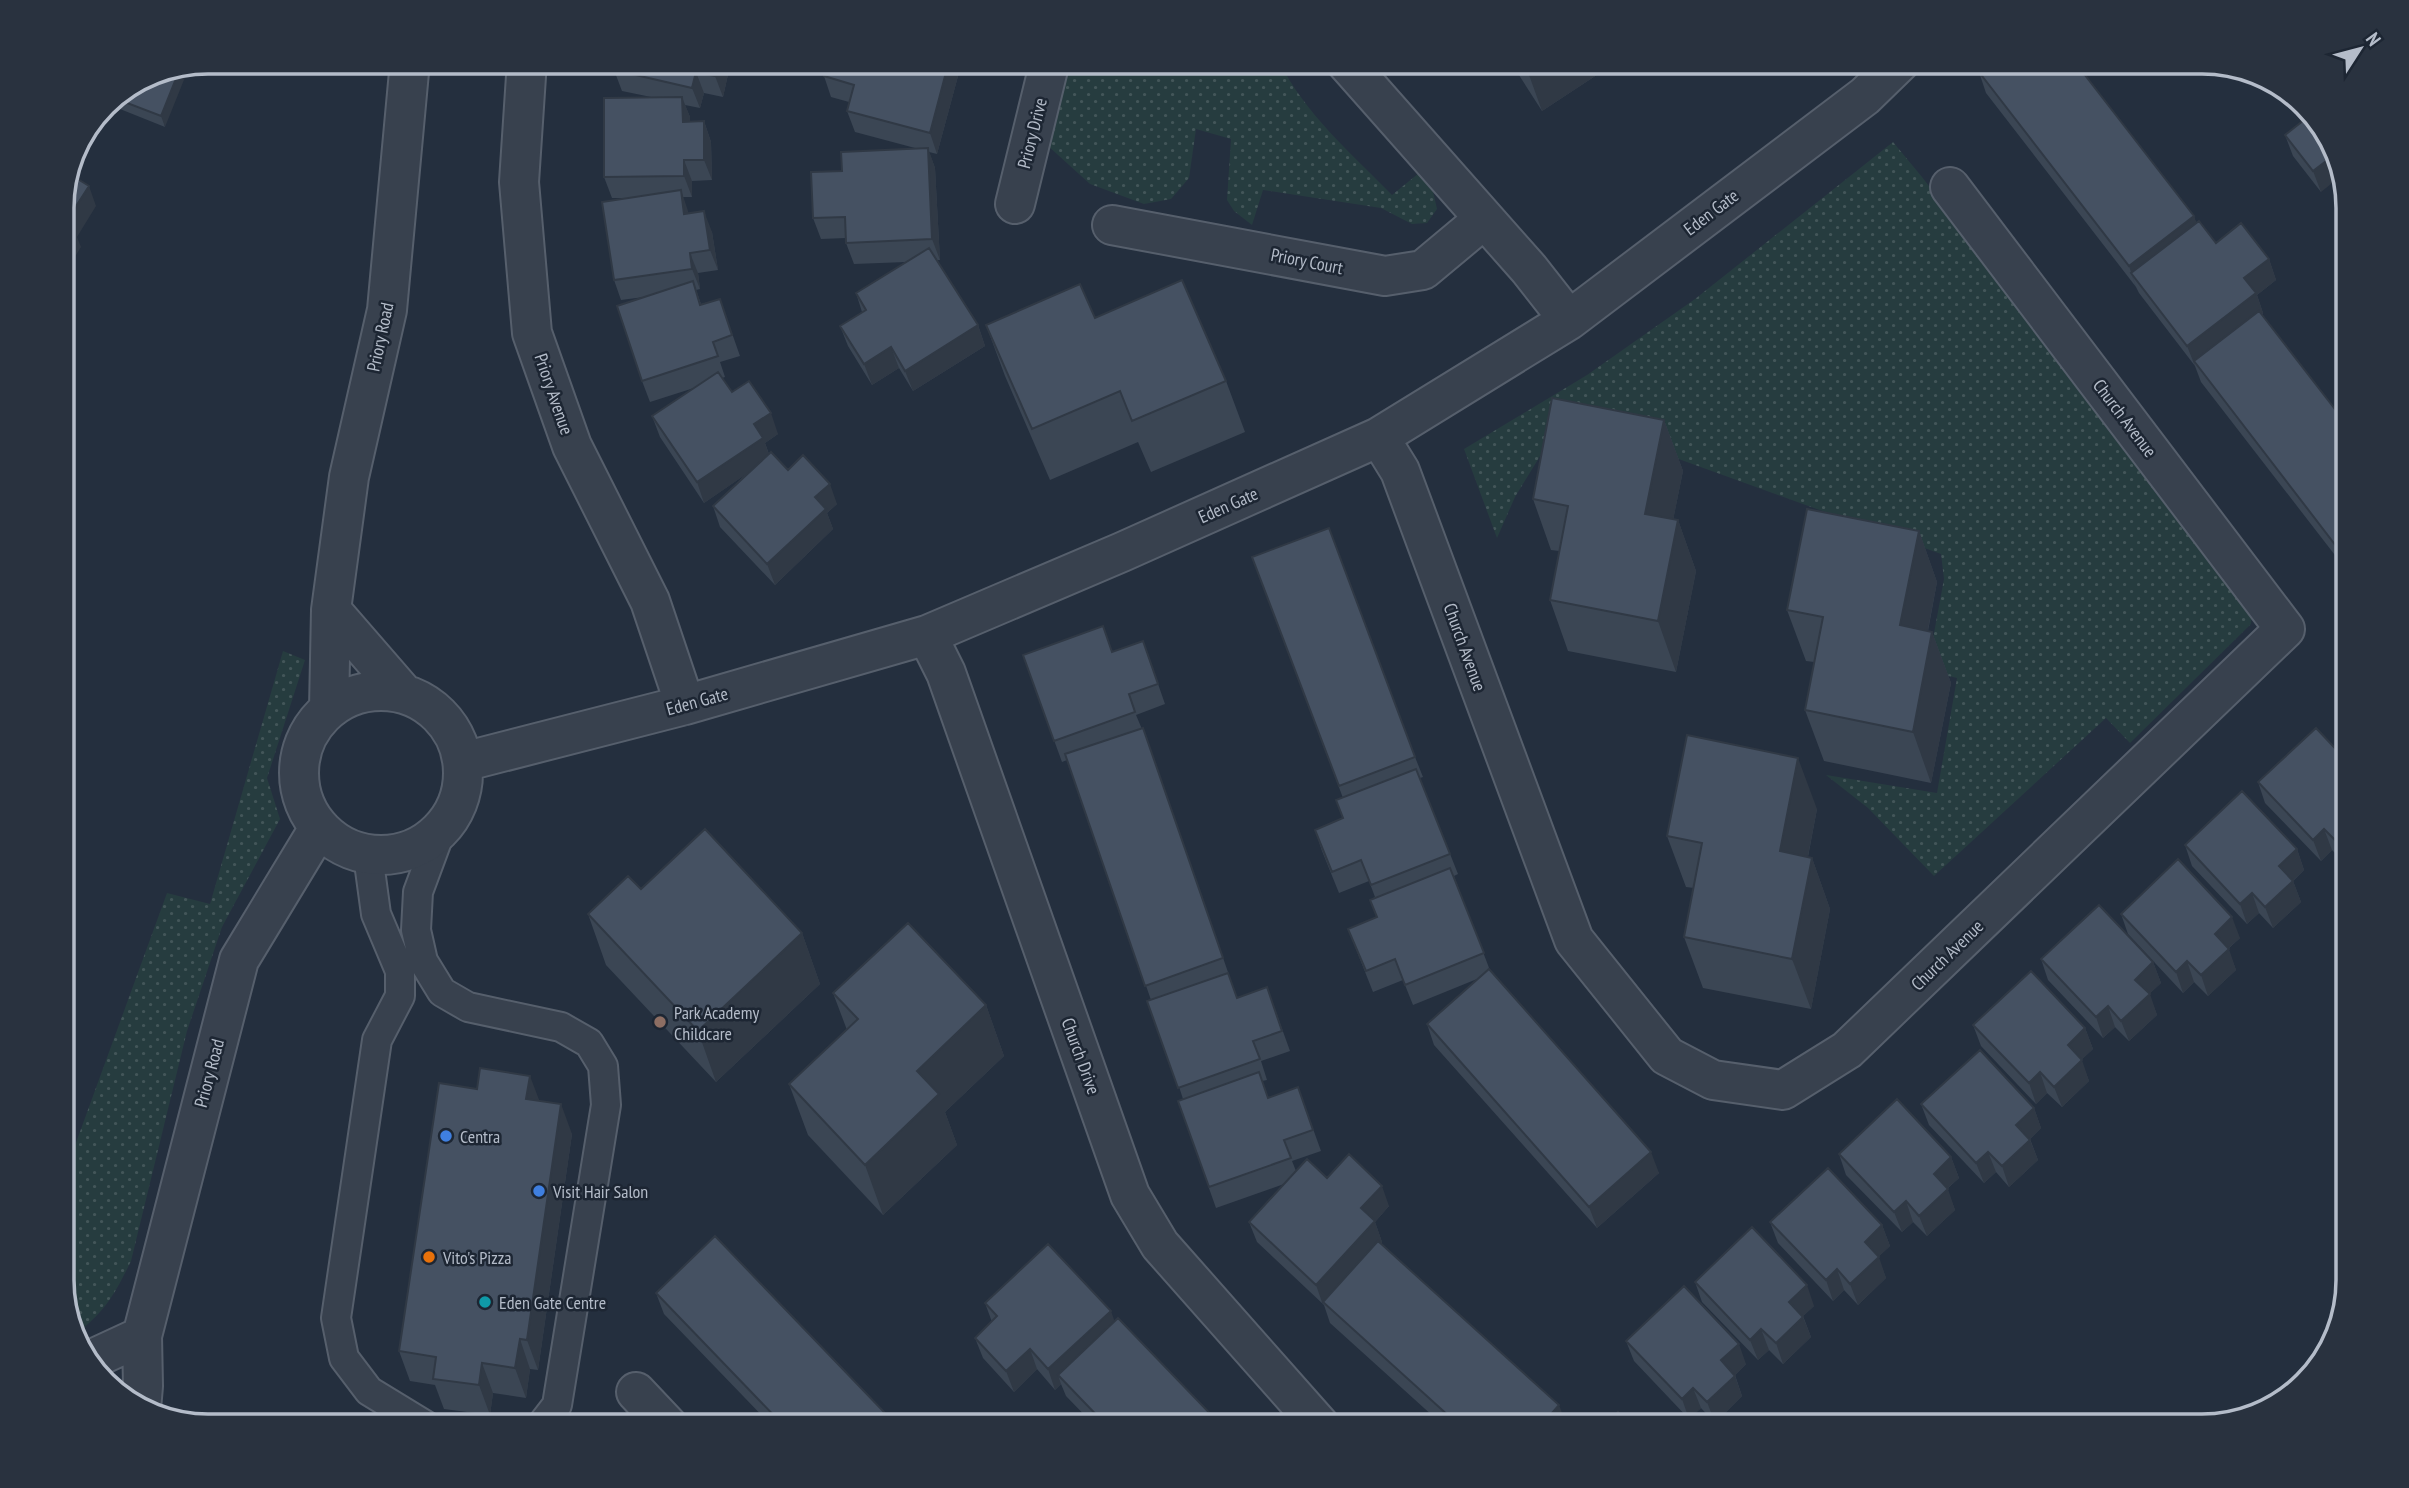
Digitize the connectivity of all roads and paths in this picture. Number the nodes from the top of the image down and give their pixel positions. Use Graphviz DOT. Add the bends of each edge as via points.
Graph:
graph roads {
  1 [pos="409,74"];
  2 [pos="526,74"];
  3 [pos="1047,74"];
  4 [pos="1356,74"];
  5 [pos="1888,74"];
  6 [pos="1950,187"];
  7 [pos="1015,204"];
  8 [pos="1484,219"];
  9 [pos="1112,225"];
  10 [pos="1569,320"];
  11 [pos="1380,437"];
  12 [pos="331,610"];
  13 [pos="927,635"];
  14 [pos="403,693"];
  15 [pos="685,705"];
  16 [pos="329,708"];
  17 [pos="463,762"];
  18 [pos="319,828"];
  19 [pos="441,830"];
  20 [pos="368,855"];
  21 [pos="142,1336"];
  22 [pos="97,1357"];
  23 [pos="636,1392"];
  24 [pos="142,1397"];
  25 [pos="407,1414"];
  26 [pos="550,1414"];
  27 [pos="657,1414"];
  28 [pos="1310,1414"];
  1 -- 12 [label="street, Priory Road" via="387,310 349,477"];
  2 -- 15 [label="street, Priory Avenue" via="519,182 533,332 572,446 650,601"];
  3 -- 7 [label="street, Priory Drive"];
  4 -- 8 [label="street"];
  5 -- 10 [label="street, Eden Gate" via="1865,96"];
  6 -- 11 [label="street, Church Avenue" via="2286,629 1847,1050 1783,1090 1713,1080 1667,1056 1574,940 1400,471"];
  8 -- 9 [label="street, Priory Court" via="1423,270 1385,276"];
  8 -- 10 [label="street"];
  10 -- 11 [label="street, Eden Gate"];
  11 -- 13 [label="street, Eden Gate"];
  12 -- 14 [label="street"];
  12 -- 16 [label="street, Priory Road"];
  13 -- 15 [label="street, Eden Gate"];
  13 -- 28 [label="street, Church Drive" via="946,673 1130,1195 1160,1245"];
  14 -- 16 [label="street" via="377,690 352,695"];
  14 -- 17 [label="street" via="443,719"];
  15 -- 17 [label="street, Eden Gate"];
  16 -- 18 [label="street" via="311,728 301,752 298,779 305,805"];
  17 -- 19 [label="street" via="455,809"];
  18 -- 20 [label="street" via="341,846"];
  18 -- 21 [label="street, Priory Road" via="239,960"];
  19 -- 20 [label="street" via="420,846 395,855"];
  19 -- 26 [label="lane" via="418,891 416,930 423,961 442,992 468,1007 561,1027 589,1043 603,1066 606,1105 557,1405"];
  20 -- 25 [label="lane" via="376,915 400,971 400,996 377,1041 336,1318 344,1358 369,1391"];
  21 -- 22 [label="street"];
  21 -- 24 [label="street, Priory Road"];
  23 -- 27 [label="street"];
}
